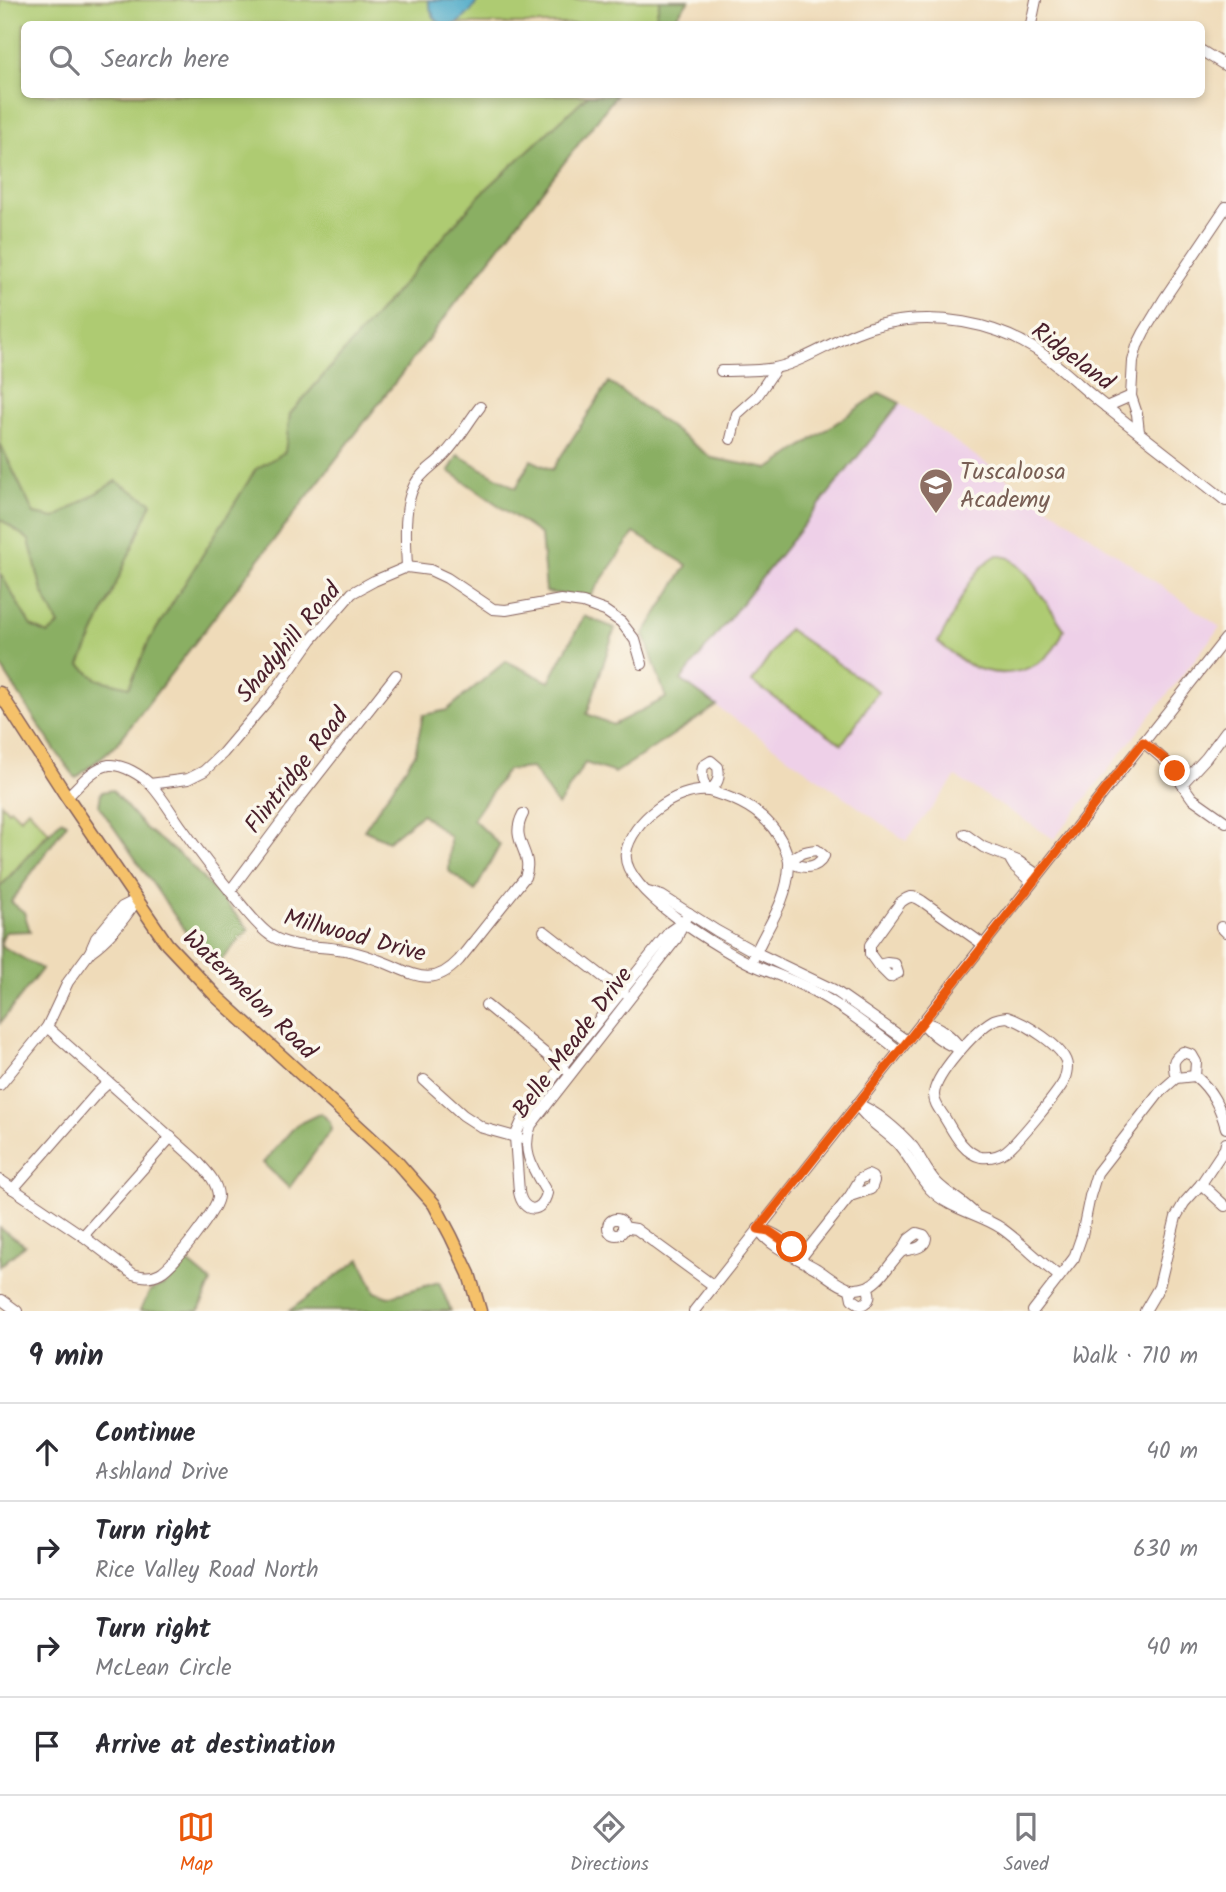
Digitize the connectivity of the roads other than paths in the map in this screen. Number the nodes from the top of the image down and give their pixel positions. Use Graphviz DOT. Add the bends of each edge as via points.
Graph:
graph roads {
  1 [pos="1036,0"];
  2 [pos="1032,21"];
  3 [pos="1205,53"];
  4 [pos="1226,66"];
  5 [pos="1226,207"];
  6 [pos="776,368"];
  7 [pos="721,371"];
  8 [pos="1131,396"];
  9 [pos="480,407"];
  10 [pos="1106,407"];
  11 [pos="1139,432"];
  12 [pos="731,439"];
  13 [pos="1226,501"];
  14 [pos="407,568"];
  15 [pos="1225,641"];
  16 [pos="642,664"];
  17 [pos="396,675"];
  18 [pos="0,693"];
  19 [pos="1226,731"];
  20 [pos="1143,742"];
  21 [pos="150,784"];
  22 [pos="1182,784"];
  23 [pos="67,797"];
  24 [pos="523,814"];
  25 [pos="1226,822"];
  26 [pos="965,834"];
  27 [pos="1035,879"];
  28 [pos="230,891"];
  29 [pos="647,892"];
  30 [pos="136,900"];
  31 [pos="689,913"];
  32 [pos="683,922"];
  33 [pos="544,931"];
  34 [pos="981,950"];
  35 [pos="755,952"];
  36 [pos="751,964"];
  37 [pos="878,965"];
  38 [pos="626,994"];
  39 [pos="486,1005"];
  40 [pos="922,1022"];
  41 [pos="47,1027"];
  42 [pos="907,1041"];
  43 [pos="961,1049"];
  44 [pos="899,1051"];
  45 [pos="561,1067"];
  46 [pos="570,1074"];
  47 [pos="1195,1076"];
  48 [pos="1176,1078"];
  49 [pos="424,1080"];
  50 [pos="108,1083"];
  51 [pos="0,1085"];
  52 [pos="857,1104"];
  53 [pos="1226,1128"];
  54 [pos="171,1137"];
  55 [pos="521,1138"];
  56 [pos="1226,1143"];
  57 [pos="0,1180"];
  58 [pos="1201,1184"];
  59 [pos="13,1189"];
  60 [pos="849,1196"];
  61 [pos="1226,1207"];
  62 [pos="623,1227"];
  63 [pos="758,1229"];
  64 [pos="83,1236"];
  65 [pos="902,1251"];
  66 [pos="800,1259"];
  67 [pos="1059,1276"];
  68 [pos="714,1286"];
  69 [pos="867,1287"];
  70 [pos="850,1289"];
  71 [pos="2,1300"];
  72 [pos="17,1311"];
  73 [pos="480,1311"];
  74 [pos="694,1311"];
  75 [pos="1033,1311"];
  76 [pos="1145,1311"];
  1 -- 2 [label="street"];
  3 -- 4 [label="street"];
  5 -- 8 [label="street, Ridgeland" via="1143,332 1133,361"];
  6 -- 7 [label="street"];
  6 -- 10 [label="street, Ridgeland" via="867,327 907,320 954,321 1023,342"];
  6 -- 12 [label="street" via="757,396 737,414"];
  8 -- 10 [label="street"];
  8 -- 11 [label="street, Ridgeland"];
  9 -- 14 [label="street" via="414,486 408,503"];
  10 -- 11 [label="street, Ridgeland"];
  11 -- 13 [label="street, Ridgeland"];
  14 -- 16 [label="street" via="430,569 493,609 561,600 605,611 635,640"];
  14 -- 21 [label="street, Shadyhill Road" via="352,593 273,694 204,771 188,779"];
  15 -- 20 [label="street"];
  17 -- 28 [label="street, Flintridge Road"];
  18 -- 23 [label="main road, Watermelon Road"];
  19 -- 22 [label="street"];
  20 -- 22 [label="street" via="1166,760"];
  20 -- 27 [label="street"];
  21 -- 23 [label="street, Millwood Drive" via="121,767 104,766"];
  21 -- 28 [label="street, Millwood Drive"];
  22 -- 25 [label="street" via="1192,798"];
  23 -- 30 [label="main road, Watermelon Road"];
  24 -- 28 [label="street, Millwood Drive" via="517,831 528,862 525,877 459,960 433,978 348,951 284,942 264,929"];
  26 -- 27 [label="street" via="1009,857 1014,866"];
  27 -- 34 [label="street"];
  29 -- 31 [label="street"];
  29 -- 32 [label="street"];
  29 -- 35 [label="street" via="628,870 625,855 643,821 682,796 709,791 747,805 771,825 790,862 779,909"];
  30 -- 41 [label="street" via="68,982"];
  30 -- 73 [label="main road, Watermelon Road" via="167,943 217,998 366,1132 423,1190 458,1251"];
  31 -- 32 [label="street, Belle Meade Drive"];
  31 -- 35 [label="street"];
  32 -- 36 [label="street"];
  32 -- 38 [label="street, Belle Meade Drive" via="677,937"];
  33 -- 38 [label="street"];
  34 -- 37 [label="street" via="967,933 916,897 908,897 870,945"];
  34 -- 40 [label="street"];
  35 -- 36 [label="street"];
  35 -- 42 [label="street" via="834,989"];
  36 -- 44 [label="street" via="816,992"];
  38 -- 45 [label="street, Belle Meade Drive"];
  38 -- 46 [label="street, Belle Meade Drive"];
  39 -- 45 [label="street"];
  40 -- 42 [label="street"];
  40 -- 43 [label="street" via="934,1024"];
  41 -- 50 [label="street"];
  41 -- 51 [label="street"];
  42 -- 44 [label="street"];
  43 -- 43 [label="street" via="992,1021 1007,1017 1048,1040 1065,1058 1064,1081 1003,1153 987,1157 972,1153 935,1101 936,1086"];
  44 -- 52 [label="street"];
  45 -- 46 [label="street"];
  45 -- 55 [label="street, Belle Meade Drive" via="522,1121"];
  46 -- 55 [label="street, Belle Meade Drive"];
  47 -- 48 [label="street"];
  47 -- 48 [label="street" via="1196,1062 1183,1052 1173,1065"];
  47 -- 53 [label="street" via="1217,1102"];
  48 -- 67 [label="street" via="1097,1173 1074,1258"];
  49 -- 55 [label="street" via="483,1128"];
  50 -- 54 [label="street"];
  50 -- 59 [label="street"];
  52 -- 63 [label="street"];
  52 -- 67 [label="street" via="899,1134 934,1181 975,1214 1002,1228"];
  54 -- 64 [label="street"];
  54 -- 64 [label="street" via="212,1178 218,1201 170,1266 149,1277 133,1274"];
  55 -- 55 [label="street, Belle Meade Drive" via="521,1200 532,1209 540,1207 547,1193"];
  56 -- 58 [label="street"];
  57 -- 59 [label="street"];
  58 -- 61 [label="street"];
  58 -- 76 [label="street" via="1176,1217 1159,1287"];
  59 -- 64 [label="street"];
  60 -- 66 [label="street"];
  62 -- 68 [label="street" via="636,1229"];
  63 -- 66 [label="street"];
  63 -- 68 [label="street"];
  65 -- 69 [label="street"];
  66 -- 70 [label="street"];
  67 -- 75 [label="street"];
  68 -- 74 [label="street"];
  69 -- 70 [label="street"];
  69 -- 70 [label="street" via="870,1297 861,1305 852,1299"];
  71 -- 72 [label="street"];
}
